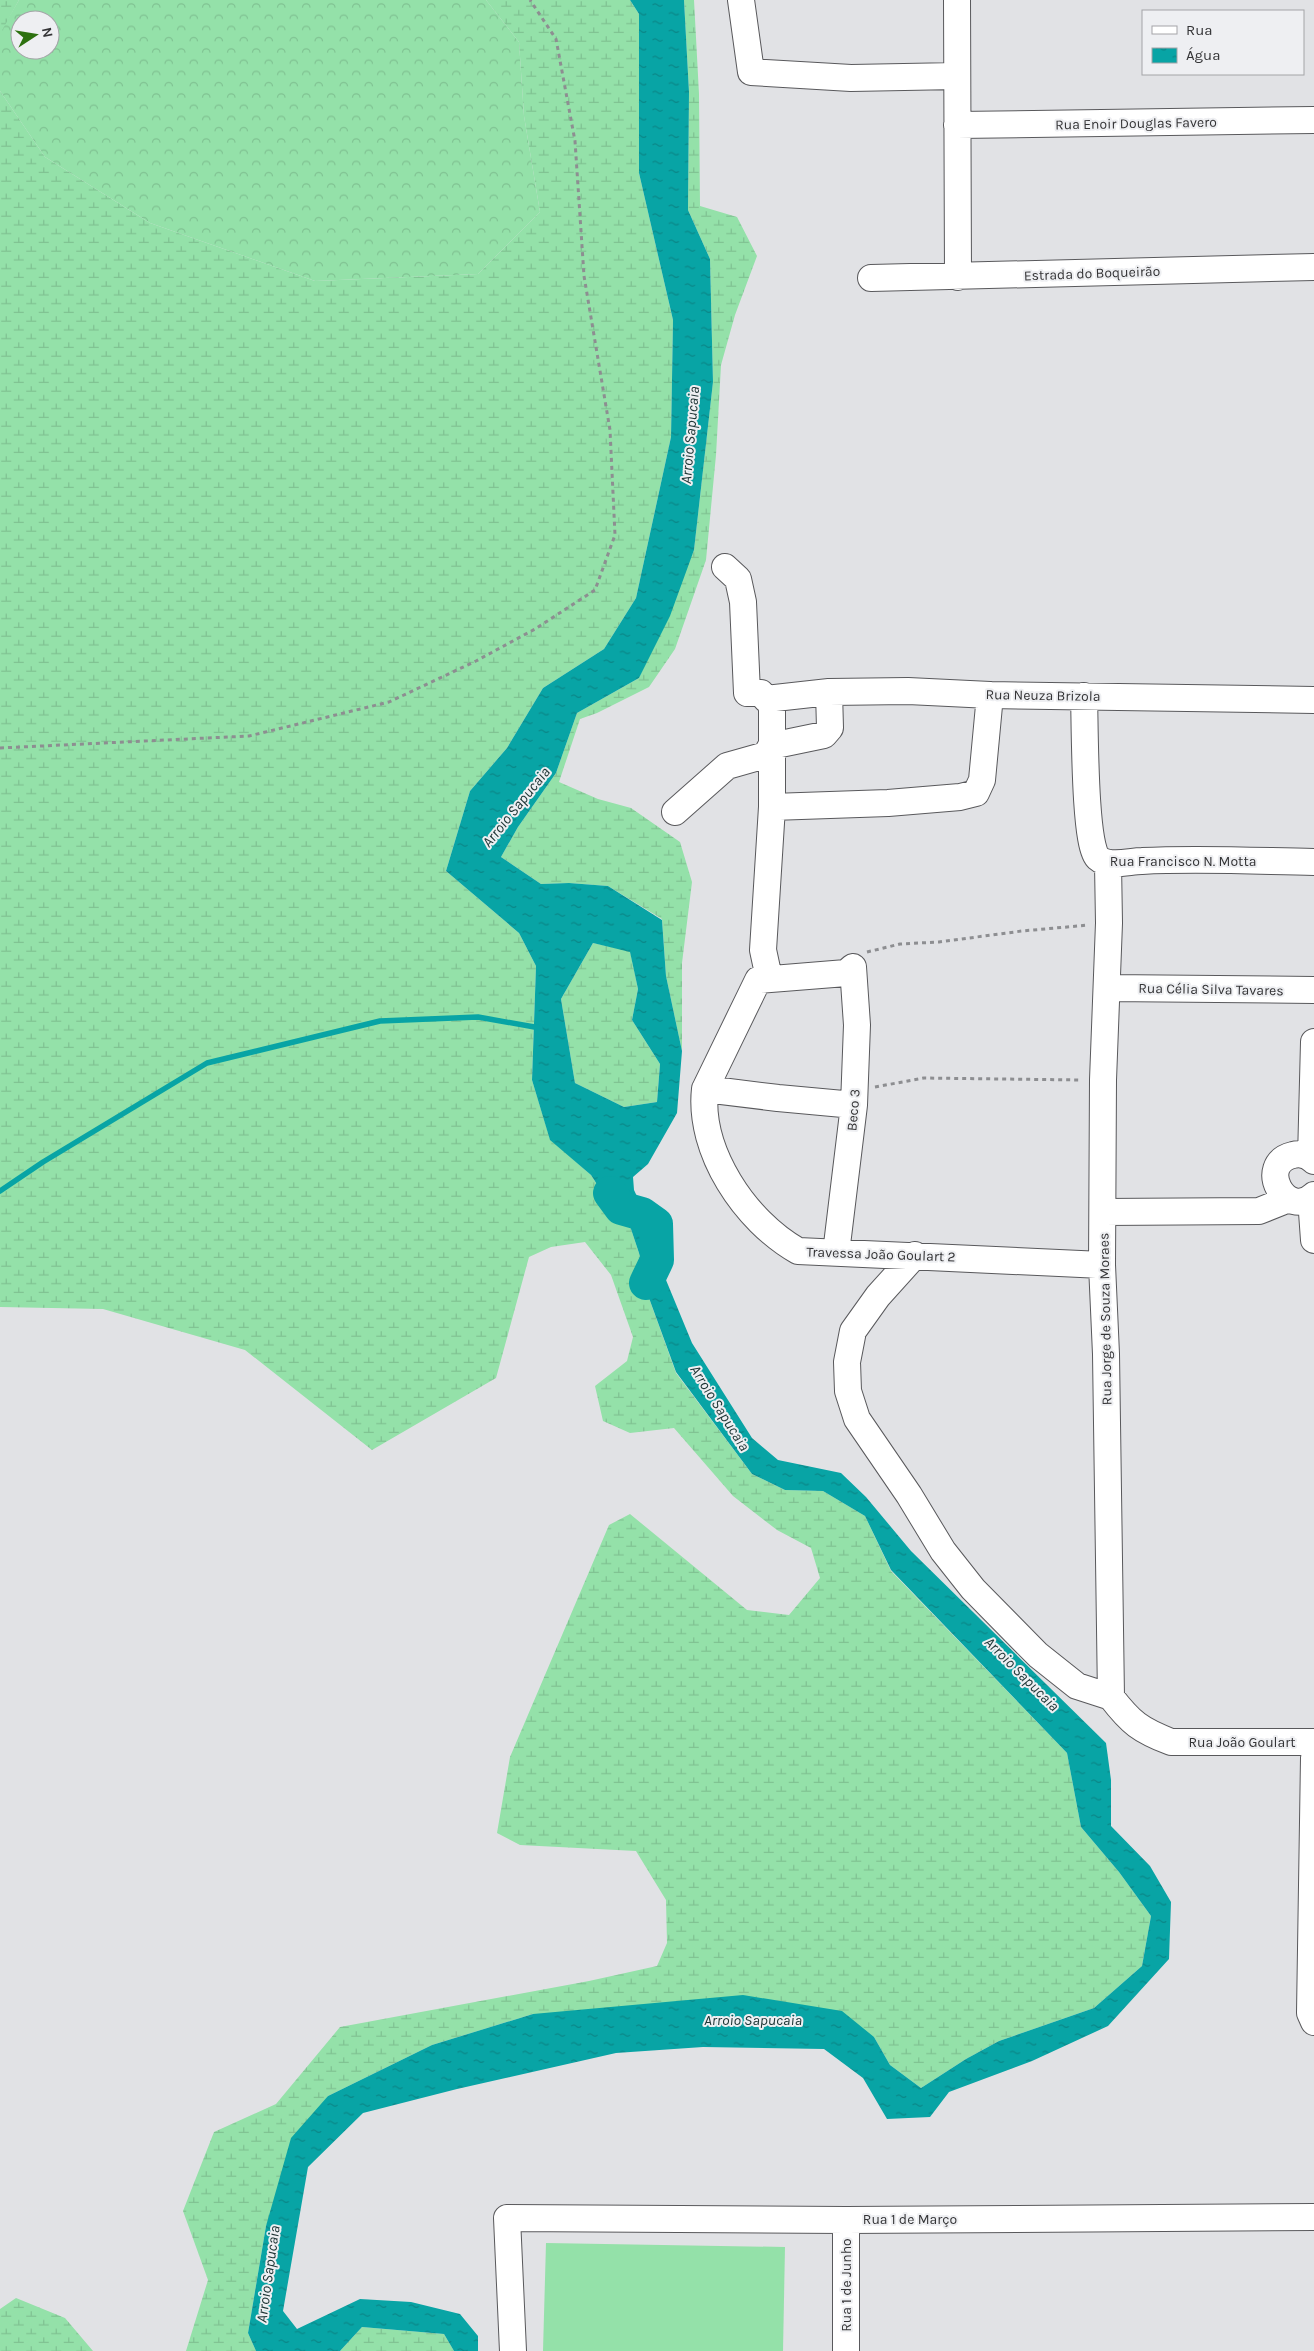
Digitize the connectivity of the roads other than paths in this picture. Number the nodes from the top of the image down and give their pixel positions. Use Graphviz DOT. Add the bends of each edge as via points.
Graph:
graph roads {
  1 [pos="741,0"];
  2 [pos="957,0"];
  3 [pos="957,76"];
  4 [pos="1314,120"];
  5 [pos="957,125"];
  6 [pos="1314,267"];
  7 [pos="958,277"];
  8 [pos="871,278"];
  9 [pos="725,567"];
  10 [pos="829,692"];
  11 [pos="990,695"];
  12 [pos="1084,696"];
  13 [pos="772,700"];
  14 [pos="1314,700"];
  15 [pos="771,746"];
  16 [pos="772,807"];
  17 [pos="675,812"];
  18 [pos="1314,862"];
  19 [pos="1108,864"];
  20 [pos="769,978"];
  21 [pos="1108,988"];
  22 [pos="1314,990"];
  23 [pos="1314,1042"];
  24 [pos="705,1089"];
  25 [pos="855,1098"];
  26 [pos="1312,1159"];
  27 [pos="1305,1197"];
  28 [pos="1103,1212"];
  29 [pos="1314,1240"];
  30 [pos="836,1253"];
  31 [pos="915,1255"];
  32 [pos="1102,1265"];
  33 [pos="1111,1696"];
  34 [pos="1314,1742"];
  35 [pos="1314,1758"];
  36 [pos="1314,2022"];
  37 [pos="1314,2217"];
  38 [pos="846,2220"];
  39 [pos="513,2351"];
  40 [pos="846,2351"];
  1 -- 3 [label="street" via="751,72 851,78"];
  2 -- 3 [label="street"];
  3 -- 5 [label="street"];
  4 -- 5 [label="street, Rua Enoir Douglas Favero"];
  5 -- 7 [label="street"];
  6 -- 7 [label="street, Estrada do Boqueirão"];
  7 -- 8 [label="street, Estrada do Boqueirão"];
  9 -- 13 [label="street" via="738,579 743,602 747,693 761,693"];
  10 -- 11 [label="street, Rua Neuza Brizola"];
  10 -- 13 [label="street, Rua Neuza Brizola"];
  10 -- 15 [label="street" via="830,728 824,735"];
  11 -- 12 [label="street, Rua Neuza Brizola"];
  11 -- 16 [label="street" via="982,780 976,793 960,798 888,804"];
  12 -- 14 [label="street, Rua Neuza Brizola"];
  12 -- 19 [label="street, Rua Francisco N. Motta" via="1087,803 1092,848 1097,858"];
  13 -- 15 [label="street"];
  15 -- 16 [label="street"];
  15 -- 17 [label="street" via="766,755 727,766"];
  16 -- 20 [label="street" via="763,950"];
  18 -- 19 [label="street, Rua Francisco N. Motta" via="1142,861"];
  19 -- 21 [label="street, Rua Jorge de Souza Moraes"];
  20 -- 24 [label="street" via="758,980"];
  20 -- 25 [label="street, Beco 3" via="846,972 853,967 858,1025"];
  21 -- 22 [label="street, Rua Célia Silva Tavares"];
  21 -- 28 [label="street, Rua Jorge de Souza Moraes" via="1103,1080"];
  23 -- 26 [label="street"];
  24 -- 25 [label="street" via="778,1098"];
  24 -- 30 [label="street, Travessa João Goulart 2" via="703,1107 710,1138 732,1188 778,1240 798,1251"];
  25 -- 30 [label="street, Beco 3"];
  26 -- 27 [label="street" via="1296,1154 1277,1167 1275,1182 1278,1189"];
  27 -- 28 [label="street" via="1259,1211"];
  27 -- 29 [label="street"];
  28 -- 32 [label="street, Rua Jorge de Souza Moraes"];
  30 -- 31 [label="street, Travessa João Goulart 2"];
  31 -- 32 [label="street, Travessa João Goulart 2"];
  31 -- 33 [label="street" via="878,1296 853,1331 847,1362 848,1391 857,1420 909,1495 943,1552 972,1589 1038,1655 1077,1686"];
  32 -- 33 [label="street, Rua Jorge de Souza Moraes"];
  33 -- 34 [label="street, Rua João Goulart" via="1129,1721 1171,1742"];
  35 -- 36 [label="street" via="1310,2013"];
  37 -- 38 [label="street, Rua 1 de Março"];
  38 -- 39 [label="street, Rua 1 de Março" via="507,2218"];
  38 -- 40 [label="street, Rua 1 de Junho"];
}
